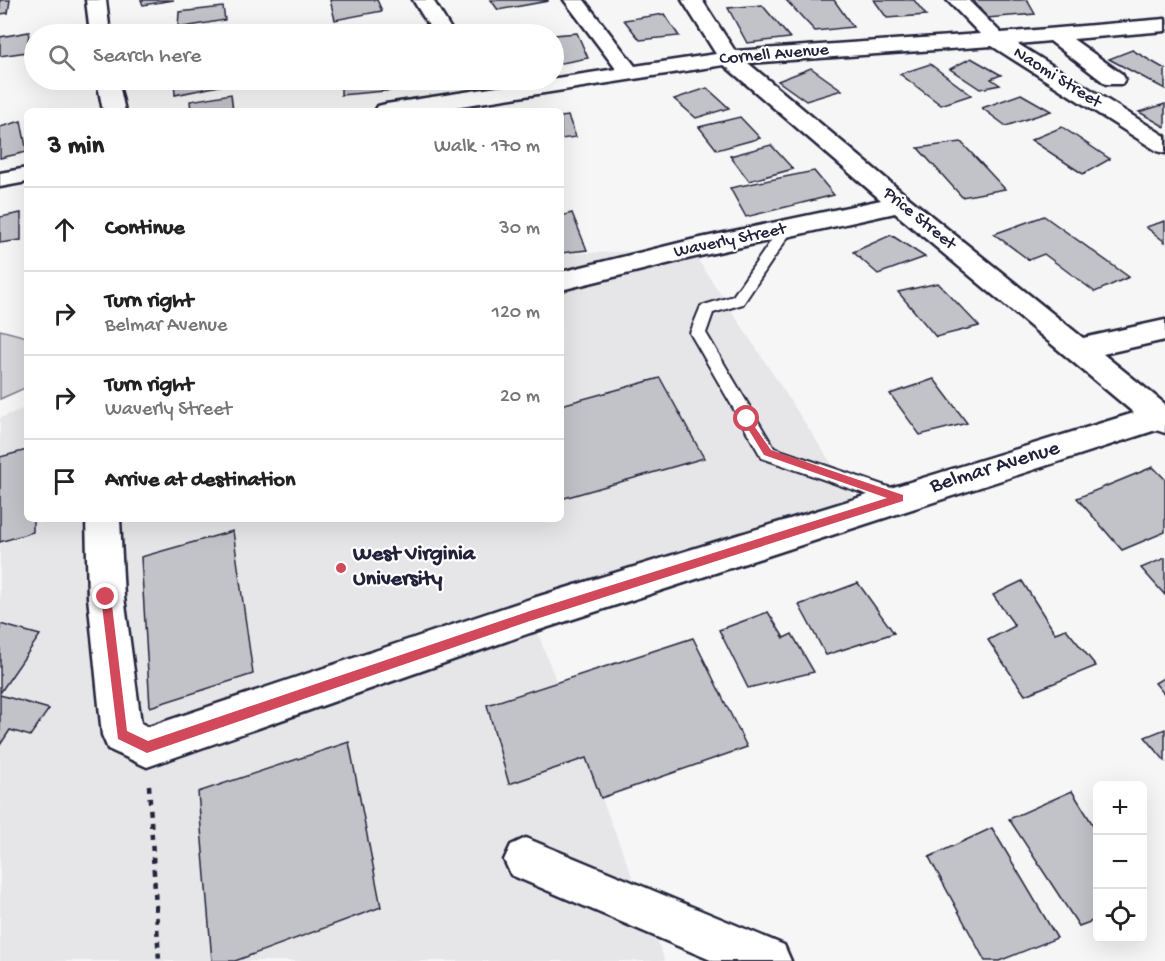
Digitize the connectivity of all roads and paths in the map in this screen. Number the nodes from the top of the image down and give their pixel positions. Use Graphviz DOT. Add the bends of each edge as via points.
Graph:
graph roads {
  1 [pos="96,0"];
  2 [pos="423,0"];
  3 [pos="574,0"];
  4 [pos="692,0"];
  5 [pos="957,0"];
  6 [pos="99,24"];
  7 [pos="438,24"];
  8 [pos="1165,25"];
  9 [pos="1054,35"];
  10 [pos="996,39"];
  11 [pos="729,58"];
  12 [pos="629,72"];
  13 [pos="564,78"];
  14 [pos="1114,80"];
  15 [pos="110,90"];
  16 [pos="466,90"];
  17 [pos="113,108"];
  18 [pos="397,108"];
  19 [pos="1165,146"];
  20 [pos="24,176"];
  21 [pos="0,180"];
  22 [pos="900,204"];
  23 [pos="787,228"];
  24 [pos="564,280"];
  25 [pos="1165,330"];
  26 [pos="1079,349"];
  27 [pos="1163,419"];
  28 [pos="900,498"];
  29 [pos="103,522"];
  30 [pos="147,747"];
  31 [pos="526,860"];
  32 [pos="159,961"];
  33 [pos="768,961"];
  1 -- 6 [label="street"];
  2 -- 7 [label="street"];
  3 -- 12 [label="street"];
  4 -- 11 [label="street, Price Street"];
  5 -- 10 [label="street, Naomi Street"];
  8 -- 9 [label="street, Cornell Avenue"];
  9 -- 10 [label="street, Cornell Avenue"];
  9 -- 14 [label="street"];
  10 -- 11 [label="street, Cornell Avenue"];
  10 -- 19 [label="street, Naomi Street"];
  11 -- 12 [label="street, Cornell Avenue"];
  11 -- 22 [label="street, Price Street"];
  12 -- 13 [label="street, Cornell Avenue"];
  15 -- 17 [label="street"];
  16 -- 18 [label="street, Cornell Avenue"];
  20 -- 21 [label="street"];
  22 -- 23 [label="street, Waverly Street"];
  22 -- 26 [label="street, Price Street"];
  23 -- 24 [label="street, Waverly Street"];
  23 -- 28 [label="lane" via="738,300 706,310 698,333 768,453"];
  25 -- 26 [label="street"];
  26 -- 27 [label="street, Price Street"];
  27 -- 28 [label="street, Belmar Avenue"];
  28 -- 30 [label="street, Belmar Avenue" via="530,616"];
  29 -- 30 [label="street" via="106,597 122,735"];
  30 -- 32 [label="path"];
  31 -- 33 [label="street"];
}
